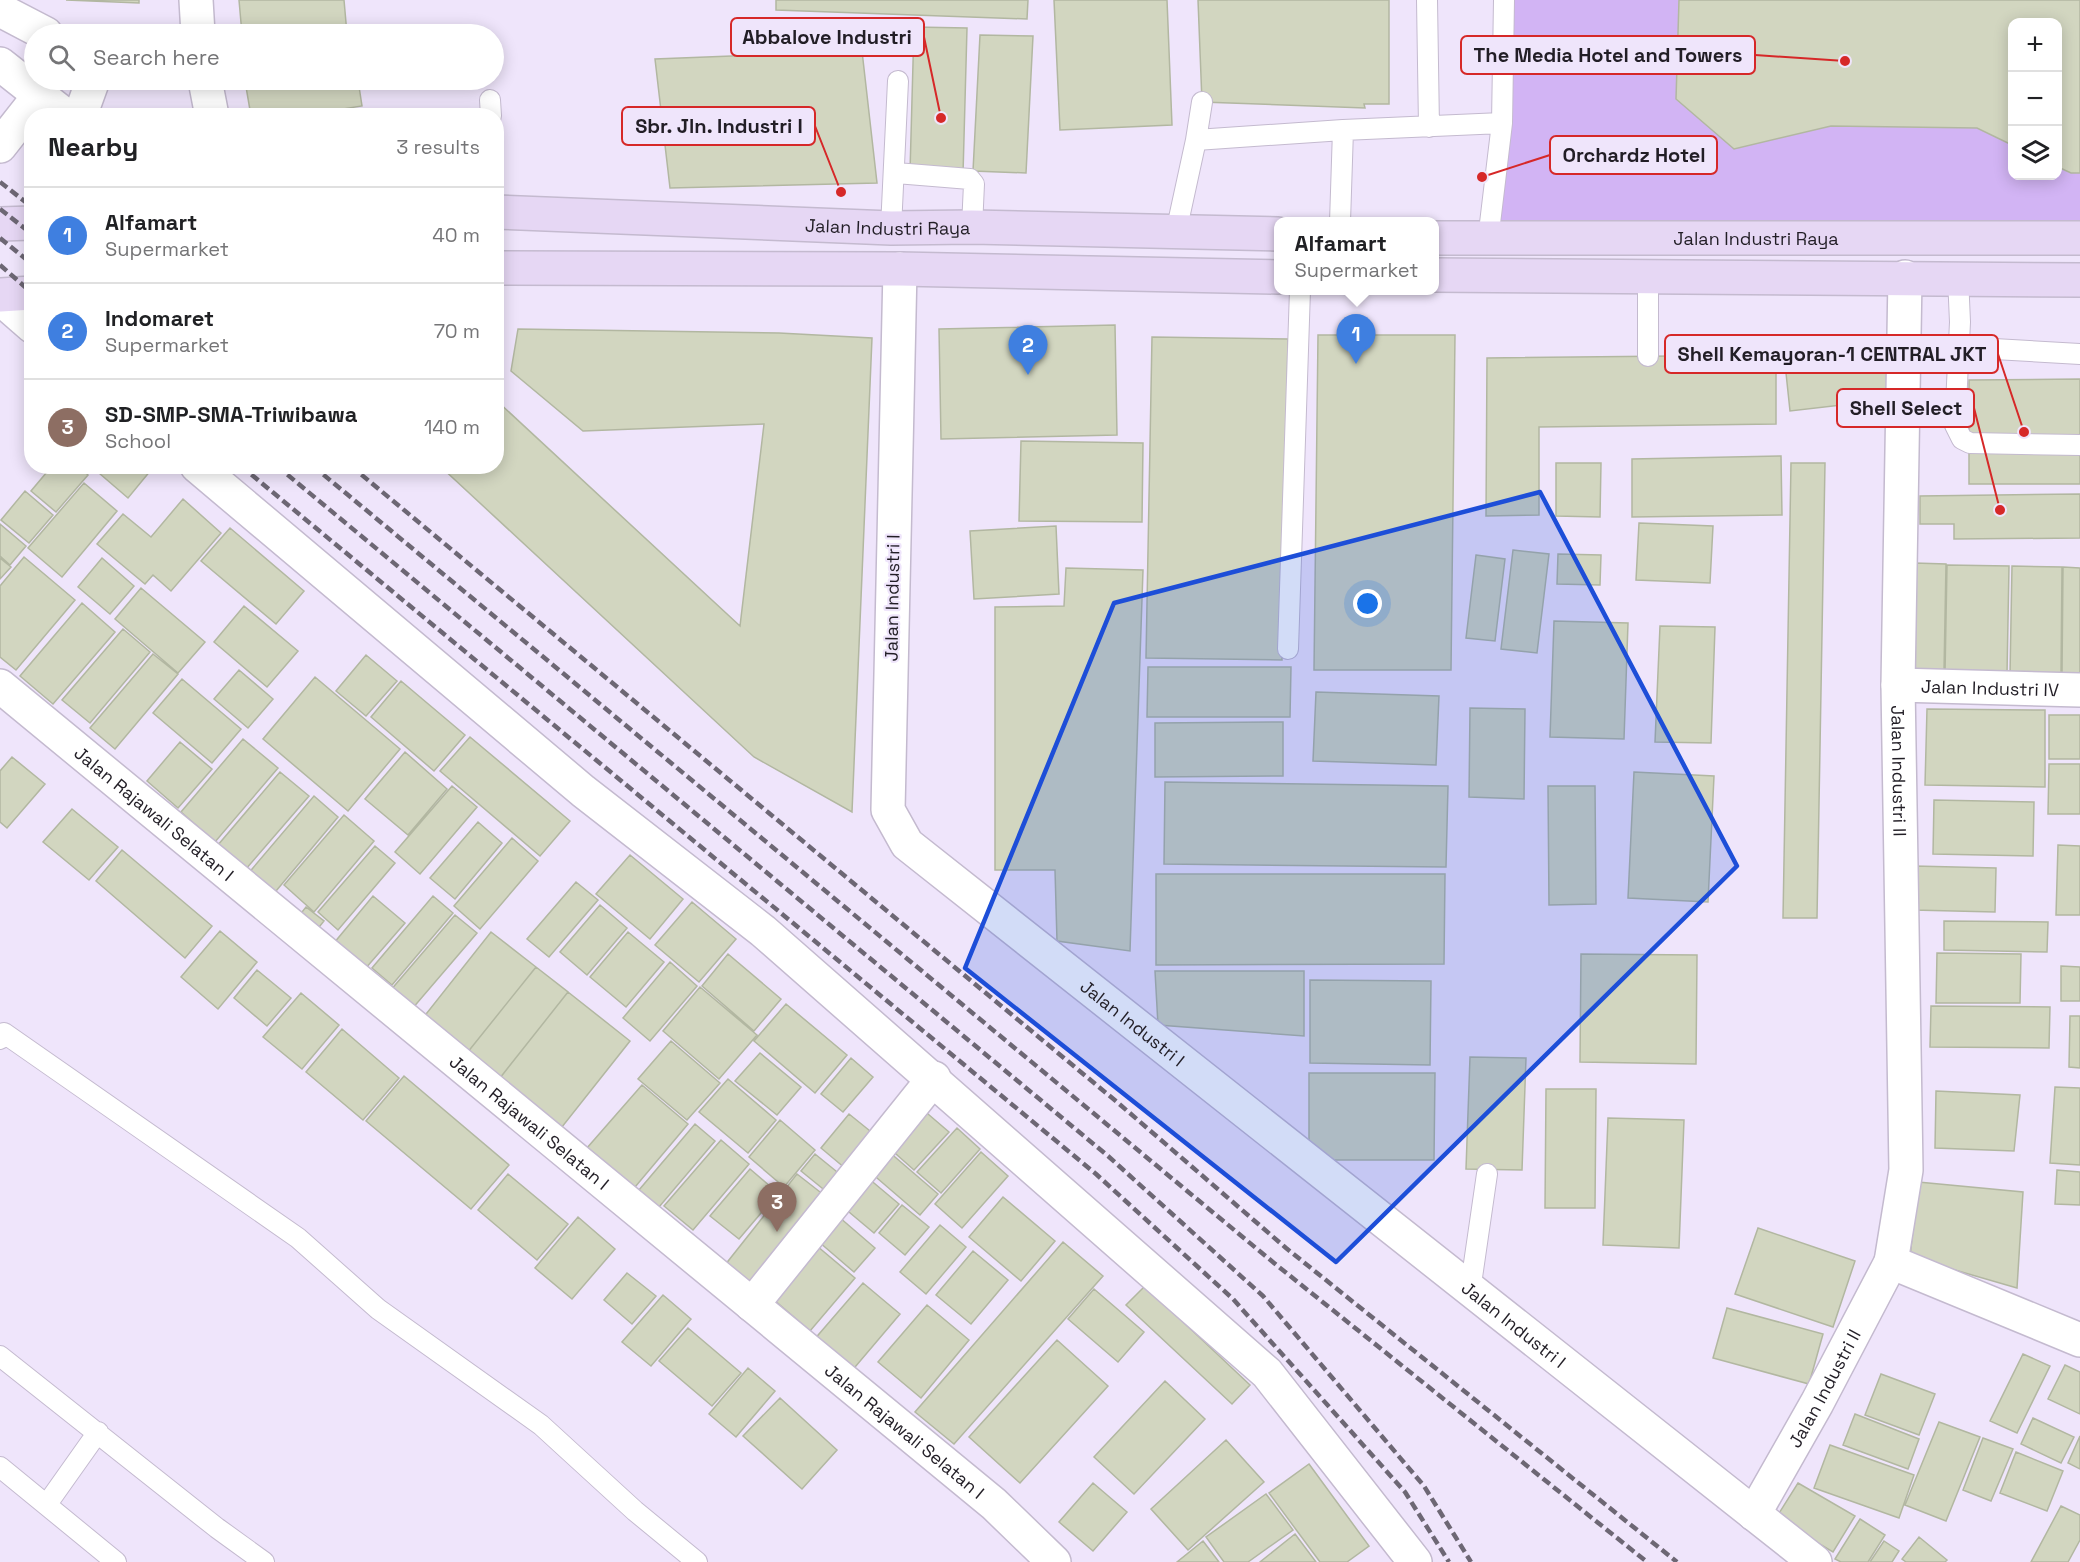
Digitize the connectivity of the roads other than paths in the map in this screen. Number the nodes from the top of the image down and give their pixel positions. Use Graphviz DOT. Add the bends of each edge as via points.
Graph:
graph roads {
  1 [pos="195,0"];
  2 [pos="1427,0"];
  3 [pos="1504,0"];
  4 [pos="0,10"];
  5 [pos="27,24"];
  6 [pos="197,24"];
  7 [pos="0,64"];
  8 [pos="898,81"];
  9 [pos="24,83"];
  10 [pos="34,90"];
  11 [pos="89,90"];
  12 [pos="207,90"];
  13 [pos="40,95"];
  14 [pos="1202,102"];
  15 [pos="30,108"];
  16 [pos="56,108"];
  17 [pos="83,108"];
  18 [pos="210,108"];
  19 [pos="24,115"];
  20 [pos="1502,123"];
  21 [pos="1429,127"];
  22 [pos="1343,130"];
  23 [pos="1196,141"];
  24 [pos="0,146"];
  25 [pos="896,173"];
  26 [pos="504,212"];
  27 [pos="1340,217"];
  28 [pos="24,223"];
  29 [pos="0,224"];
  30 [pos="972,227"];
  31 [pos="891,228"];
  32 [pos="1176,232"];
  33 [pos="1274,234"];
  34 [pos="1439,238"];
  35 [pos="2080,238"];
  36 [pos="1488,240"];
  37 [pos="504,268"];
  38 [pos="900,269"];
  39 [pos="1439,275"];
  40 [pos="1175,276"];
  41 [pos="1648,276"];
  42 [pos="1274,277"];
  43 [pos="1958,277"];
  44 [pos="1905,278"];
  45 [pos="2080,280"];
  46 [pos="24,294"];
  47 [pos="1300,295"];
  48 [pos="0,297"];
  49 [pos="24,319"];
  50 [pos="1959,347"];
  51 [pos="2080,354"];
  52 [pos="1648,356"];
  53 [pos="2080,444"];
  54 [pos="207,474"];
  55 [pos="1288,649"];
  56 [pos="1898,685"];
  57 [pos="0,686"];
  58 [pos="2080,690"];
  59 [pos="0,1039"];
  60 [pos="934,1078"];
  61 [pos="1487,1174"];
  62 [pos="1891,1262"];
  63 [pos="1470,1290"];
  64 [pos="752,1305"];
  65 [pos="2080,1340"];
  66 [pos="0,1356"];
  67 [pos="98,1432"];
  68 [pos="0,1467"];
  69 [pos="47,1504"];
  70 [pos="1754,1514"];
  71 [pos="116,1562"];
  72 [pos="264,1562"];
  73 [pos="697,1562"];
  74 [pos="1054,1562"];
  75 [pos="1415,1562"];
  76 [pos="1815,1562"];
  1 -- 6 [label="street"];
  2 -- 21 [label="lane"];
  3 -- 20 [label="lane"];
  4 -- 5 [label="street"];
  7 -- 9 [label="street"];
  8 -- 25 [label="lane"];
  10 -- 13 [label="street"];
  11 -- 17 [label="street"];
  12 -- 18 [label="street"];
  13 -- 15 [label="street"];
  13 -- 16 [label="street"];
  14 -- 23 [label="lane"];
  19 -- 24 [label="street"];
  20 -- 21 [label="lane"];
  20 -- 36 [label="lane"];
  21 -- 22 [label="lane"];
  22 -- 23 [label="lane"];
  22 -- 27 [label="lane"];
  23 -- 32 [label="lane"];
  25 -- 30 [label="lane" via="969,179 974,184"];
  25 -- 31 [label="lane"];
  26 -- 31 [label="main road, Jalan Industri Raya"];
  28 -- 29 [label="main road"];
  30 -- 31 [label="main road, Jalan Industri Raya"];
  30 -- 32 [label="main road, Jalan Industri Raya"];
  32 -- 33 [label="main road, Jalan Industri Raya"];
  32 -- 40 [label="main road"];
  34 -- 36 [label="main road, Jalan Industri Raya"];
  35 -- 36 [label="main road, Jalan Industri Raya"];
  37 -- 38 [label="main road"];
  38 -- 40 [label="main road"];
  38 -- 63 [label="street, Jalan Industri I" via="888,810 907,844"];
  39 -- 41 [label="main road"];
  40 -- 42 [label="main road"];
  41 -- 44 [label="main road"];
  41 -- 52 [label="lane"];
  43 -- 44 [label="main road"];
  43 -- 45 [label="main road"];
  43 -- 50 [label="lane"];
  44 -- 56 [label="street, Jalan Industri II"];
  46 -- 48 [label="main road"];
  47 -- 55 [label="lane"];
  48 -- 49 [label="street"];
  50 -- 51 [label="lane"];
  50 -- 53 [label="lane" via="1955,425 1962,439 1970,443"];
  54 -- 60 [label="street" via="574,783 763,931"];
  56 -- 58 [label="street, Jalan Industri IV"];
  56 -- 62 [label="street, Jalan Industri II" via="1906,1170"];
  57 -- 64 [label="street, Jalan Rajawali Selatan I"];
  59 -- 73 [label="lane" via="4,1034 298,1238 378,1309 541,1425"];
  60 -- 64 [label="street"];
  60 -- 75 [label="street" via="1267,1373"];
  61 -- 63 [label="lane"];
  62 -- 65 [label="street"];
  62 -- 70 [label="street, Jalan Industri II"];
  63 -- 70 [label="street, Jalan Industri I"];
  64 -- 74 [label="street, Jalan Rajawali Selatan I" via="994,1504"];
  66 -- 67 [label="lane"];
  67 -- 69 [label="lane"];
  67 -- 72 [label="lane"];
  68 -- 69 [label="lane"];
  69 -- 71 [label="lane"];
  70 -- 76 [label="street, Jalan Industri I"];
}
